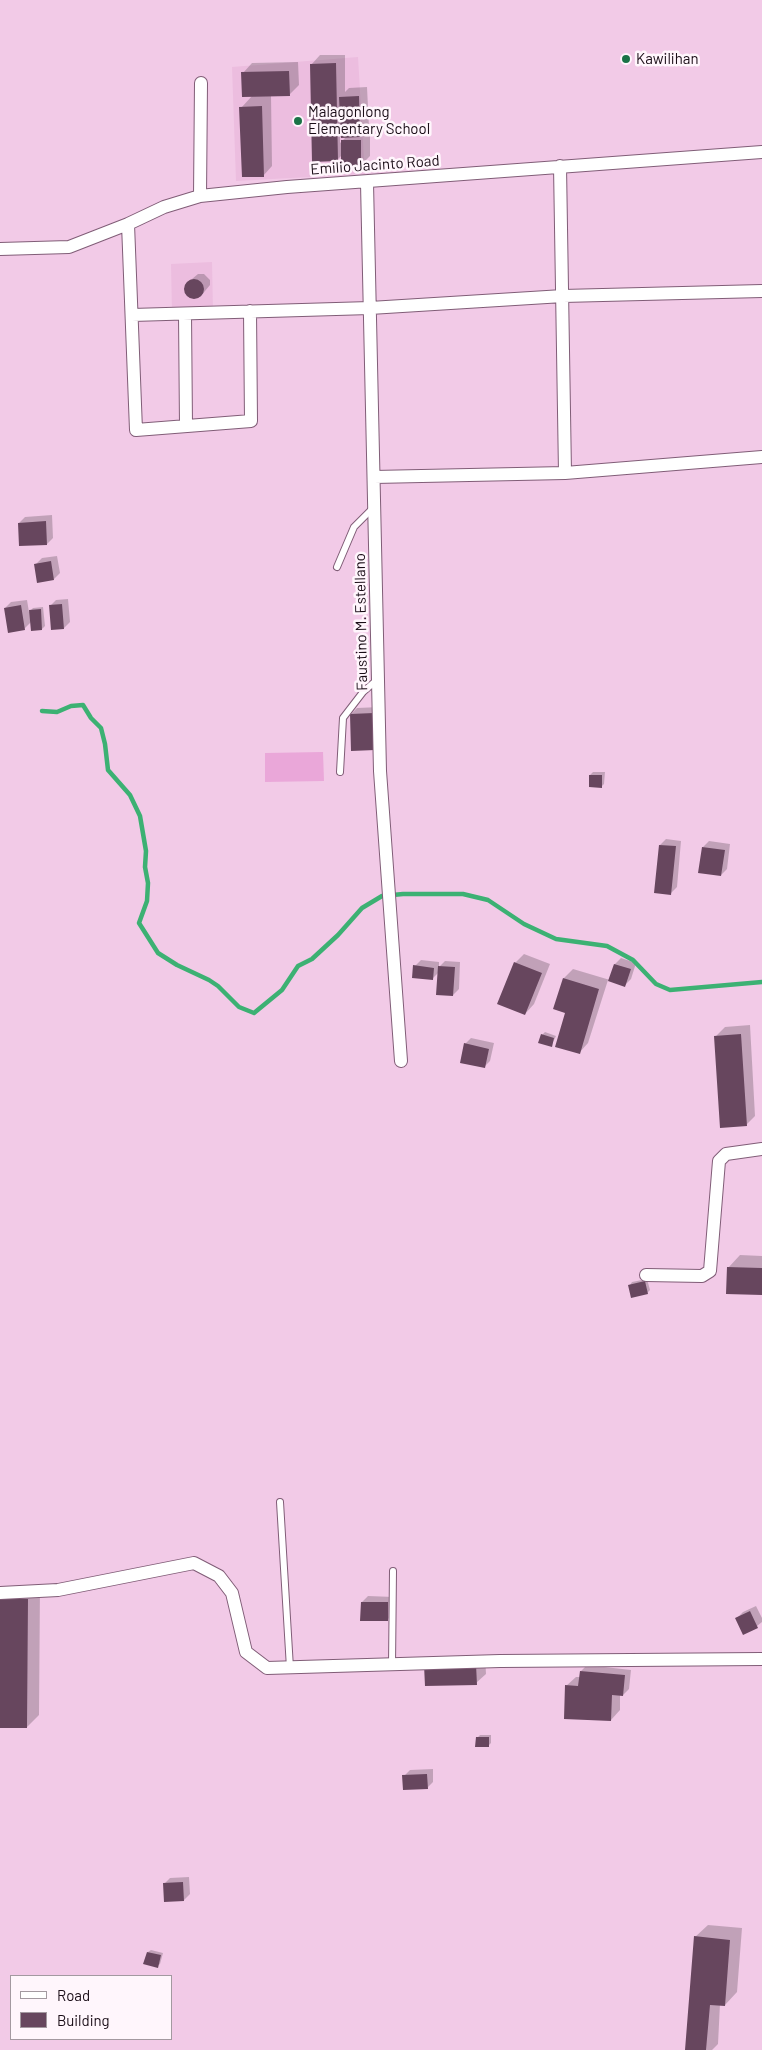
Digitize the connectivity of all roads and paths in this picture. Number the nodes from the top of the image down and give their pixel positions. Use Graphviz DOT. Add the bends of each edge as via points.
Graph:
graph roads {
  1 [pos="201,84"];
  2 [pos="762,152"];
  3 [pos="560,166"];
  4 [pos="367,183"];
  5 [pos="200,196"];
  6 [pos="128,224"];
  7 [pos="0,249"];
  8 [pos="762,291"];
  9 [pos="563,296"];
  10 [pos="370,308"];
  11 [pos="250,311"];
  12 [pos="185,314"];
  13 [pos="132,315"];
  14 [pos="186,426"];
  15 [pos="762,457"];
  16 [pos="565,473"];
  17 [pos="374,477"];
  18 [pos="374,507"];
  19 [pos="337,567"];
  20 [pos="378,679"];
  21 [pos="340,772"];
  22 [pos="401,1061"];
  23 [pos="762,1149"];
  24 [pos="646,1275"];
  25 [pos="280,1502"];
  26 [pos="393,1571"];
  27 [pos="0,1593"];
  28 [pos="762,1659"];
  29 [pos="392,1665"];
  30 [pos="290,1668"];
  1 -- 5 [label="street"];
  2 -- 3 [label="street, Emilio Jacinto Road"];
  3 -- 4 [label="street, Emilio Jacinto Road"];
  3 -- 9 [label="street"];
  4 -- 5 [label="street, Emilio Jacinto Road"];
  4 -- 10 [label="street, Faustino M. Estellano"];
  5 -- 6 [label="street, Emilio Jacinto Road" via="164,207"];
  6 -- 7 [label="street, Emilio Jacinto Road" via="69,247"];
  6 -- 13 [label="street"];
  8 -- 9 [label="street"];
  9 -- 10 [label="street"];
  9 -- 16 [label="street"];
  10 -- 11 [label="street"];
  10 -- 17 [label="street, Faustino M. Estellano"];
  11 -- 12 [label="street"];
  11 -- 14 [label="street" via="251,421"];
  12 -- 13 [label="street"];
  12 -- 14 [label="street"];
  13 -- 14 [label="street" via="136,430"];
  15 -- 16 [label="street"];
  16 -- 17 [label="street"];
  17 -- 18 [label="street, Faustino M. Estellano"];
  18 -- 19 [label="lane" via="354,527"];
  18 -- 20 [label="street, Faustino M. Estellano"];
  20 -- 21 [label="lane" via="343,718"];
  20 -- 22 [label="street, Faustino M. Estellano" via="380,770"];
  23 -- 24 [label="street" via="726,1154 719,1161 710,1271 702,1276"];
  25 -- 30 [label="lane"];
  26 -- 29 [label="lane"];
  27 -- 30 [label="street" via="58,1590 194,1563 219,1576 232,1593 246,1652 267,1668"];
  28 -- 29 [label="street"];
  29 -- 30 [label="street"];
}
